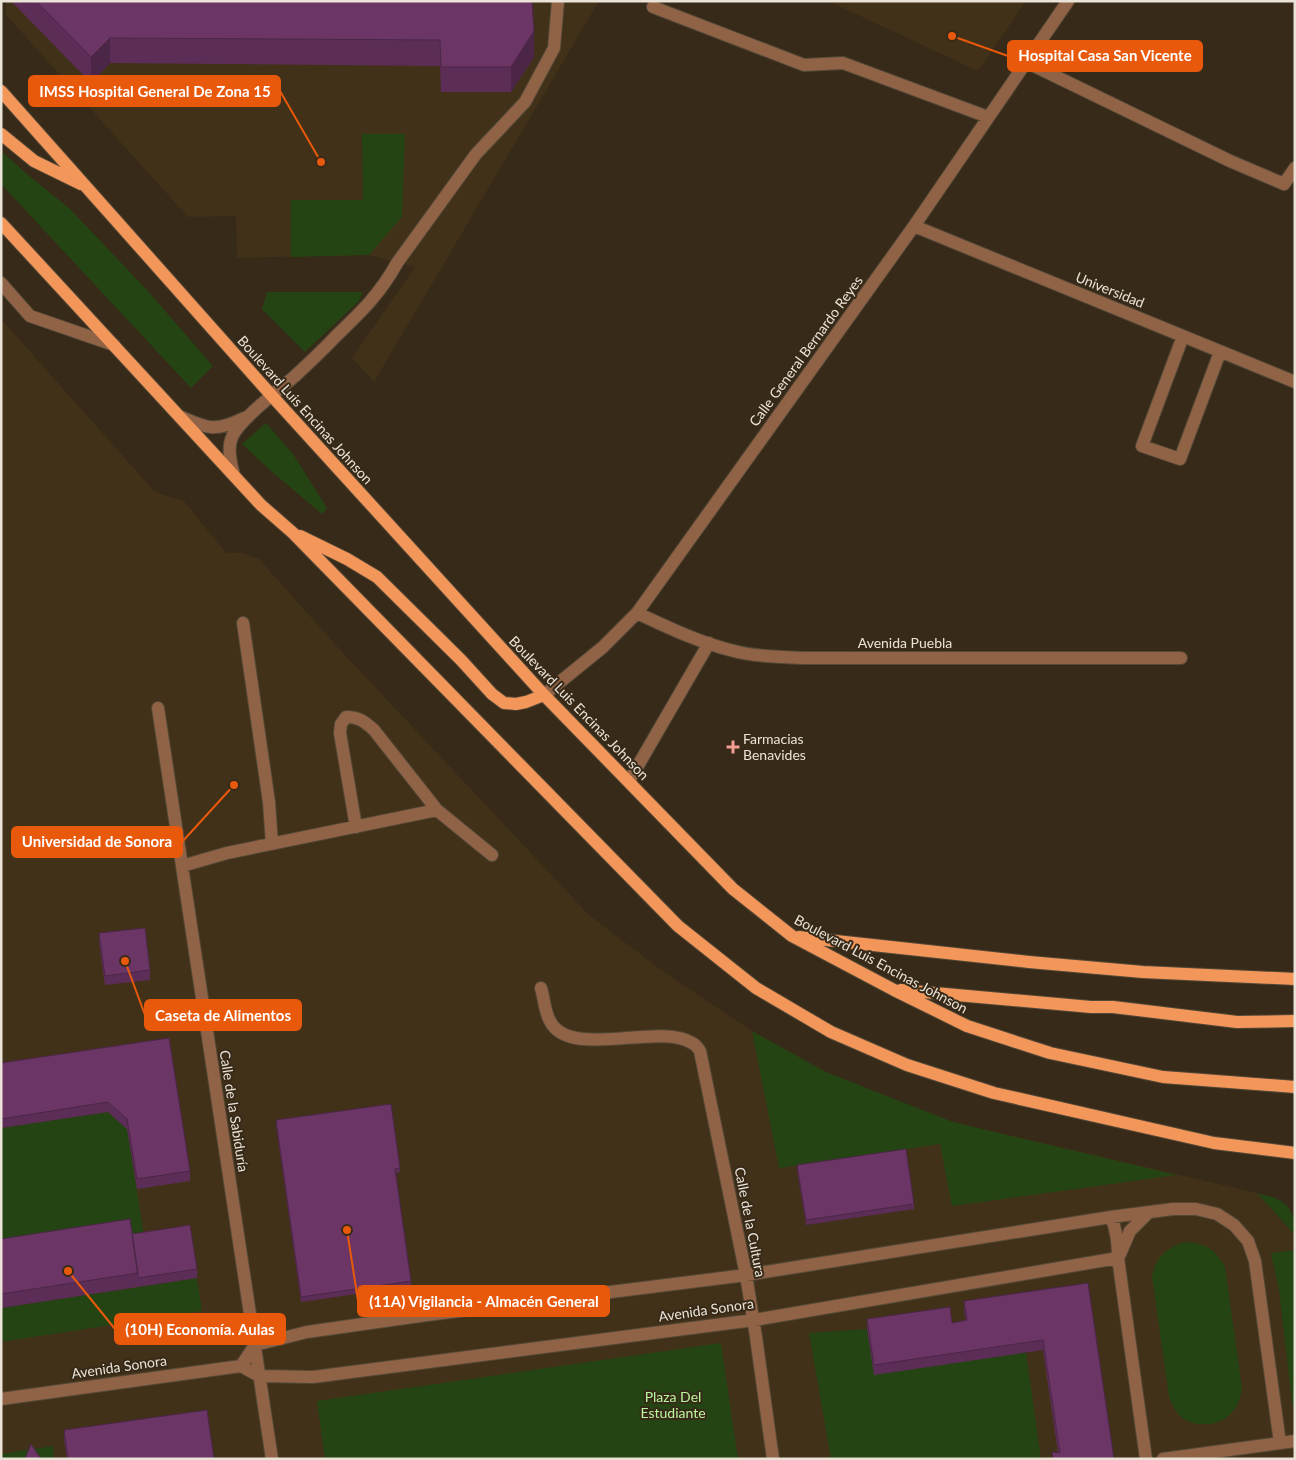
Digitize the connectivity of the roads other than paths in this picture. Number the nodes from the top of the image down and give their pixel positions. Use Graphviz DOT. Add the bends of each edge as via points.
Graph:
graph roads {
  1 [pos="558,1"];
  2 [pos="566,1"];
  3 [pos="1068,1"];
  4 [pos="653,7"];
  5 [pos="554,48"];
  6 [pos="1026,62"];
  7 [pos="1,91"];
  8 [pos="988,117"];
  9 [pos="1,134"];
  10 [pos="1295,168"];
  11 [pos="1290,186"];
  12 [pos="88,188"];
  13 [pos="1,223"];
  14 [pos="914,226"];
  15 [pos="1,283"];
  16 [pos="1183,336"];
  17 [pos="114,345"];
  18 [pos="1220,352"];
  19 [pos="1295,382"];
  20 [pos="272,396"];
  21 [pos="180,417"];
  22 [pos="234,475"];
  23 [pos="293,533"];
  24 [pos="637,614"];
  25 [pos="243,623"];
  26 [pos="709,643"];
  27 [pos="1181,658"];
  28 [pos="544,695"];
  29 [pos="158,708"];
  30 [pos="629,781"];
  31 [pos="438,810"];
  32 [pos="356,827"];
  33 [pos="272,844"];
  34 [pos="492,854"];
  35 [pos="182,866"];
  36 [pos="792,936"];
  37 [pos="1295,979"];
  38 [pos="541,988"];
  39 [pos="894,990"];
  40 [pos="1295,1021"];
  41 [pos="1295,1087"];
  42 [pos="1295,1153"];
  43 [pos="1149,1212"];
  44 [pos="1111,1217"];
  45 [pos="1118,1258"];
  46 [pos="746,1275"];
  47 [pos="754,1320"];
  48 [pos="255,1345"];
  49 [pos="242,1366"];
  50 [pos="260,1376"];
  51 [pos="1,1399"];
  52 [pos="1295,1441"];
  53 [pos="1280,1443"];
  54 [pos="272,1459"];
  55 [pos="773,1459"];
  56 [pos="1146,1459"];
  57 [pos="1163,1459"];
  1 -- 5 [label="street"];
  2 -- 5 [label="street"];
  3 -- 6 [label="street, Calle General Bernardo Reyes"];
  4 -- 8 [label="street" via="804,65 843,63"];
  5 -- 20 [label="street" via="525,102 476,154 371,301"];
  6 -- 8 [label="street, Calle General Bernardo Reyes"];
  6 -- 11 [label="street" via="1230,161"];
  7 -- 12 [label="main road, Boulevard Luis Encinas Johnson"];
  8 -- 14 [label="street, Calle General Bernardo Reyes"];
  9 -- 12 [label="main road" via="34,161"];
  10 -- 11 [label="street"];
  12 -- 20 [label="main road, Boulevard Luis Encinas Johnson"];
  13 -- 17 [label="main road"];
  14 -- 16 [label="street, Universidad"];
  14 -- 24 [label="street, Calle General Bernardo Reyes"];
  15 -- 17 [label="street" via="30,316"];
  16 -- 18 [label="street, Universidad"];
  16 -- 18 [label="street" via="1142,446 1180,459"];
  17 -- 21 [label="main road"];
  18 -- 19 [label="street, Universidad"];
  20 -- 21 [label="street" via="244,418 216,428"];
  20 -- 22 [label="street" via="232,437 230,447"];
  20 -- 28 [label="main road, Boulevard Luis Encinas Johnson"];
  21 -- 22 [label="main road"];
  22 -- 23 [label="main road" via="278,522"];
  23 -- 28 [label="main road" via="376,576 504,703 516,704"];
  23 -- 42 [label="main road" via="678,926 756,988 831,1032 907,1065 994,1093 1214,1143"];
  24 -- 26 [label="street, Avenida Puebla"];
  24 -- 28 [label="street, Calle General Bernardo Reyes" via="603,647"];
  25 -- 33 [label="street"];
  26 -- 27 [label="street, Avenida Puebla" via="764,656 798,658"];
  26 -- 30 [label="street"];
  28 -- 30 [label="main road, Boulevard Luis Encinas Johnson"];
  29 -- 35 [label="street, Calle de la Sabiduría"];
  30 -- 36 [label="main road, Boulevard Luis Encinas Johnson" via="733,890"];
  31 -- 32 [label="street"];
  31 -- 32 [label="street" via="374,730 355,717 346,717 340,733"];
  31 -- 34 [label="street"];
  32 -- 33 [label="street"];
  33 -- 35 [label="street"];
  35 -- 48 [label="street, Calle de la Sabiduría"];
  36 -- 37 [label="main road" via="1143,972"];
  36 -- 39 [label="main road, Boulevard Luis Encinas Johnson"];
  38 -- 46 [label="street, Calle de la Cultura" via="550,1022 560,1034 592,1040 671,1037 692,1043 700,1051"];
  39 -- 40 [label="main road" via="1114,1007 1237,1022"];
  39 -- 41 [label="main road, Boulevard Luis Encinas Johnson" via="968,1026 1050,1053 1163,1077"];
  43 -- 44 [label="street"];
  43 -- 45 [label="street" via="1130,1231"];
  43 -- 53 [label="street" via="1196,1209 1217,1214 1234,1225 1248,1241 1256,1261"];
  44 -- 45 [label="street" via="1117,1237"];
  44 -- 46 [label="street"];
  45 -- 47 [label="street, Avenida Sonora"];
  45 -- 56 [label="street"];
  46 -- 47 [label="street, Calle de la Cultura"];
  46 -- 48 [label="street" via="307,1332"];
  47 -- 50 [label="street, Avenida Sonora" via="313,1377"];
  47 -- 55 [label="street, Calle de la Cultura"];
  48 -- 49 [label="street"];
  48 -- 50 [label="street, Calle de la Sabiduría"];
  49 -- 50 [label="street, Avenida Sonora"];
  49 -- 51 [label="street, Avenida Sonora"];
  50 -- 54 [label="street, Calle de la Sabiduría"];
  52 -- 53 [label="street"];
  53 -- 57 [label="street"];
}
